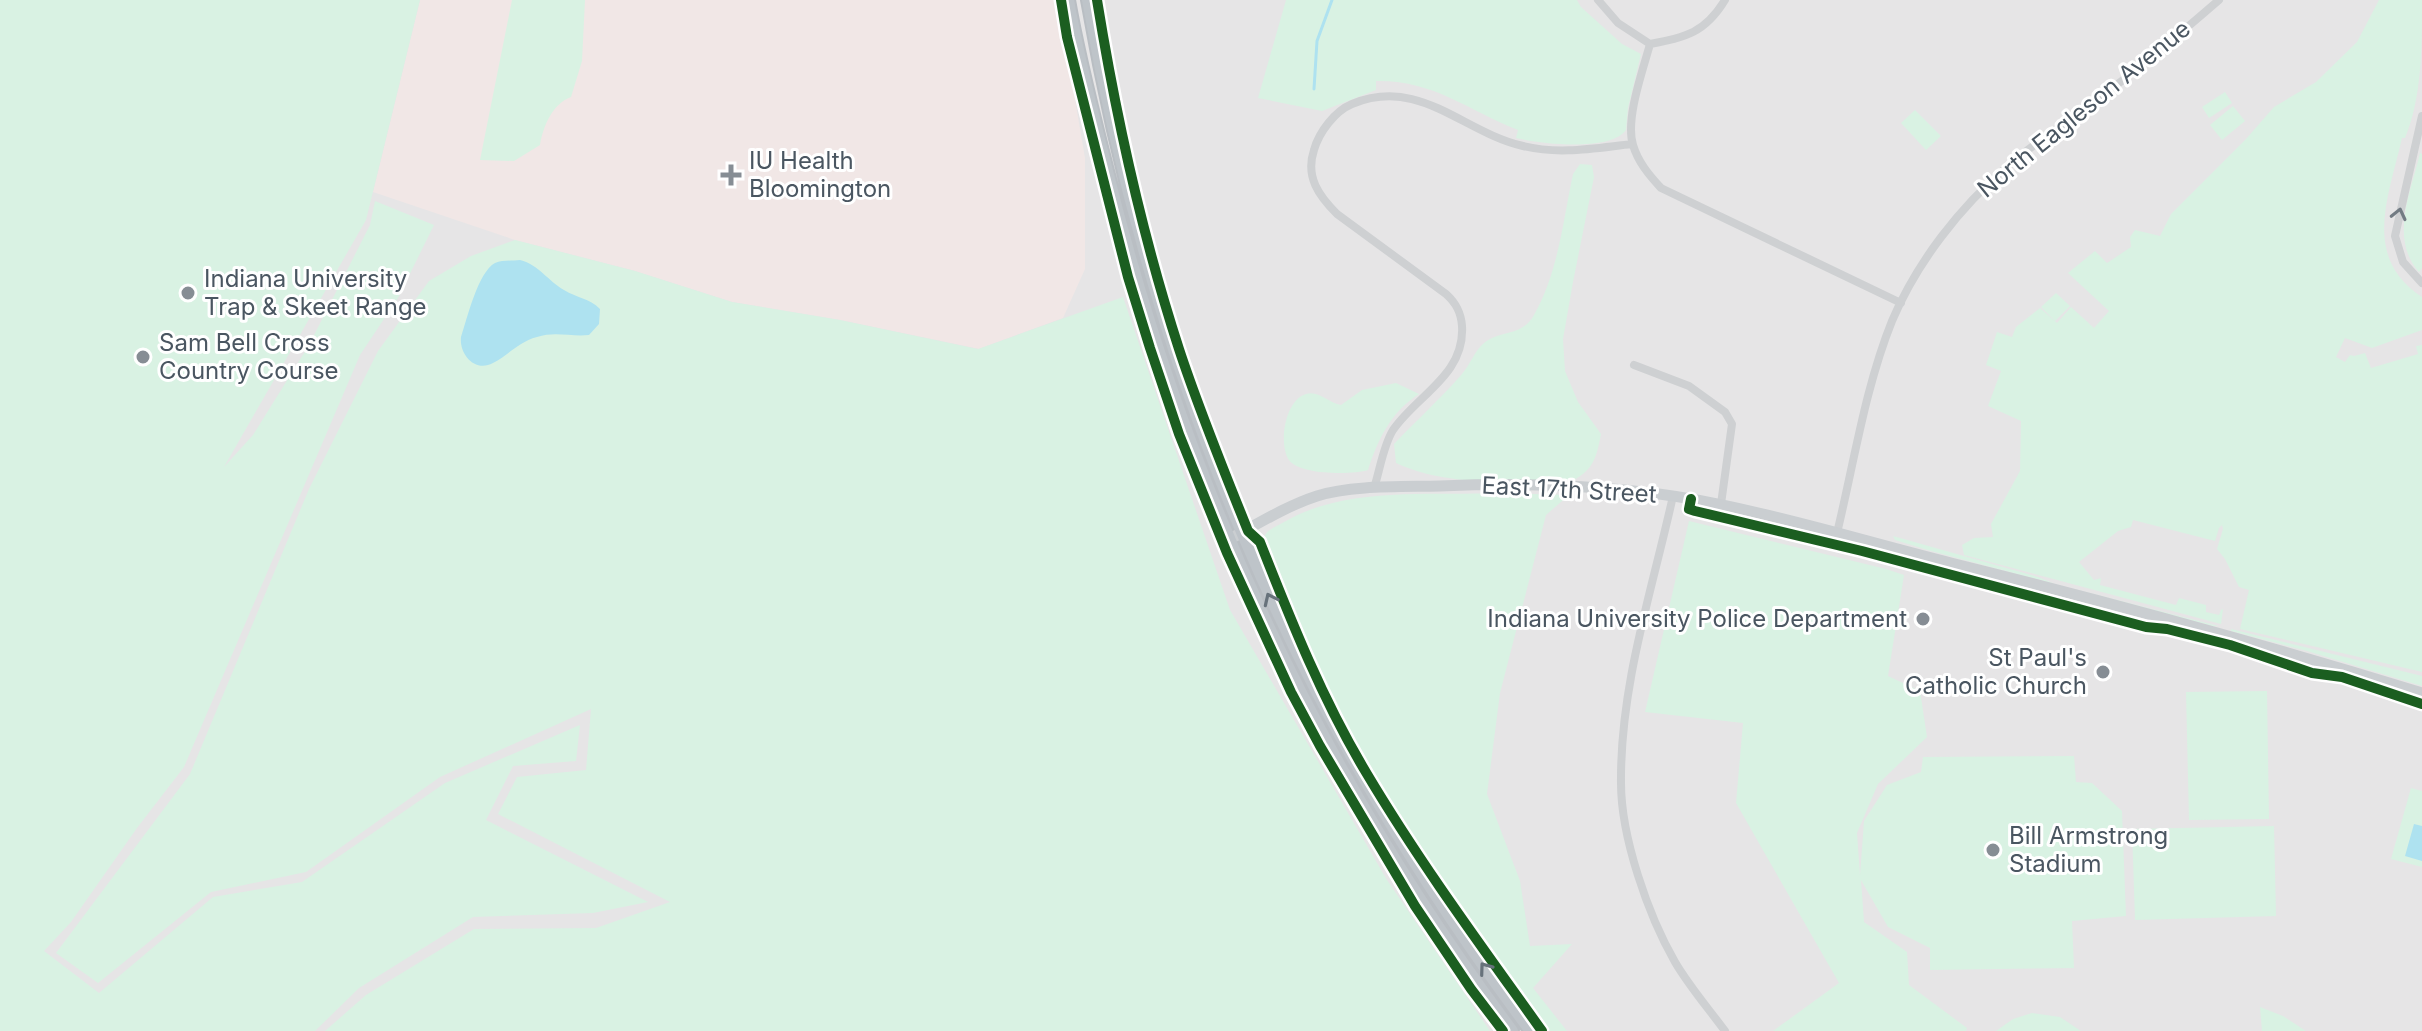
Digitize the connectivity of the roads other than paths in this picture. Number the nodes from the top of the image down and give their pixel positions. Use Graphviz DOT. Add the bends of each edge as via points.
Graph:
graph roads {
  1 [pos="1068,0"];
  2 [pos="1088,0"];
  3 [pos="1598,0"];
  4 [pos="1725,0"];
  5 [pos="2219,0"];
  6 [pos="1650,44"];
  7 [pos="2422,116"];
  8 [pos="1632,144"];
  9 [pos="2422,283"];
  10 [pos="1901,303"];
  11 [pos="1634,365"];
  12 [pos="1374,488"];
  13 [pos="1673,496"];
  14 [pos="1721,504"];
  15 [pos="1241,532"];
  16 [pos="1837,533"];
  17 [pos="1228,540"];
  18 [pos="2422,693"];
  19 [pos="1512,1031"];
  20 [pos="1531,1031"];
  21 [pos="1725,1031"];
  1 -- 17 [label="highway" via="1135,279 1174,401"];
  2 -- 15 [label="highway" via="1116,146 1155,295"];
  3 -- 6 [label="street" via="1618,23"];
  4 -- 6 [label="street" via="1708,25"];
  5 -- 10 [label="street, North Eagleson Avenue" via="1970,201"];
  6 -- 8 [label="street" via="1633,112"];
  9 -- 7 [label="street, one-way" via="2403,262 2395,236"];
  8 -- 10 [label="street" via="1645,171 1661,188"];
  8 -- 12 [label="street" via="1574,151 1521,146 1415,98 1381,96 1340,109 1324,129 1312,165 1313,183 1322,199 1446,294 1461,320 1460,350 1429,394 1391,433"];
  10 -- 16 [label="street, North Eagleson Avenue" via="1875,373"];
  11 -- 14 [label="street" via="1689,386 1725,412 1732,424"];
  12 -- 13 [label="main road, East 17th Street" via="1545,485"];
  12 -- 15 [label="main road, East 17th Street" via="1316,496"];
  13 -- 14 [label="main road, East 17th Street"];
  13 -- 21 [label="street" via="1624,715 1621,785 1629,837 1653,918 1676,963"];
  14 -- 16 [label="main road, East 17th Street"];
  15 -- 17 [label="main road, East 17th Street"];
  20 -- 15 [label="highway, one-way" via="1430,888 1361,775 1296,654"];
  16 -- 18 [label="main road, East 17th Street" via="2260,643"];
  17 -- 19 [label="highway" via="1292,679 1359,802"];
}
